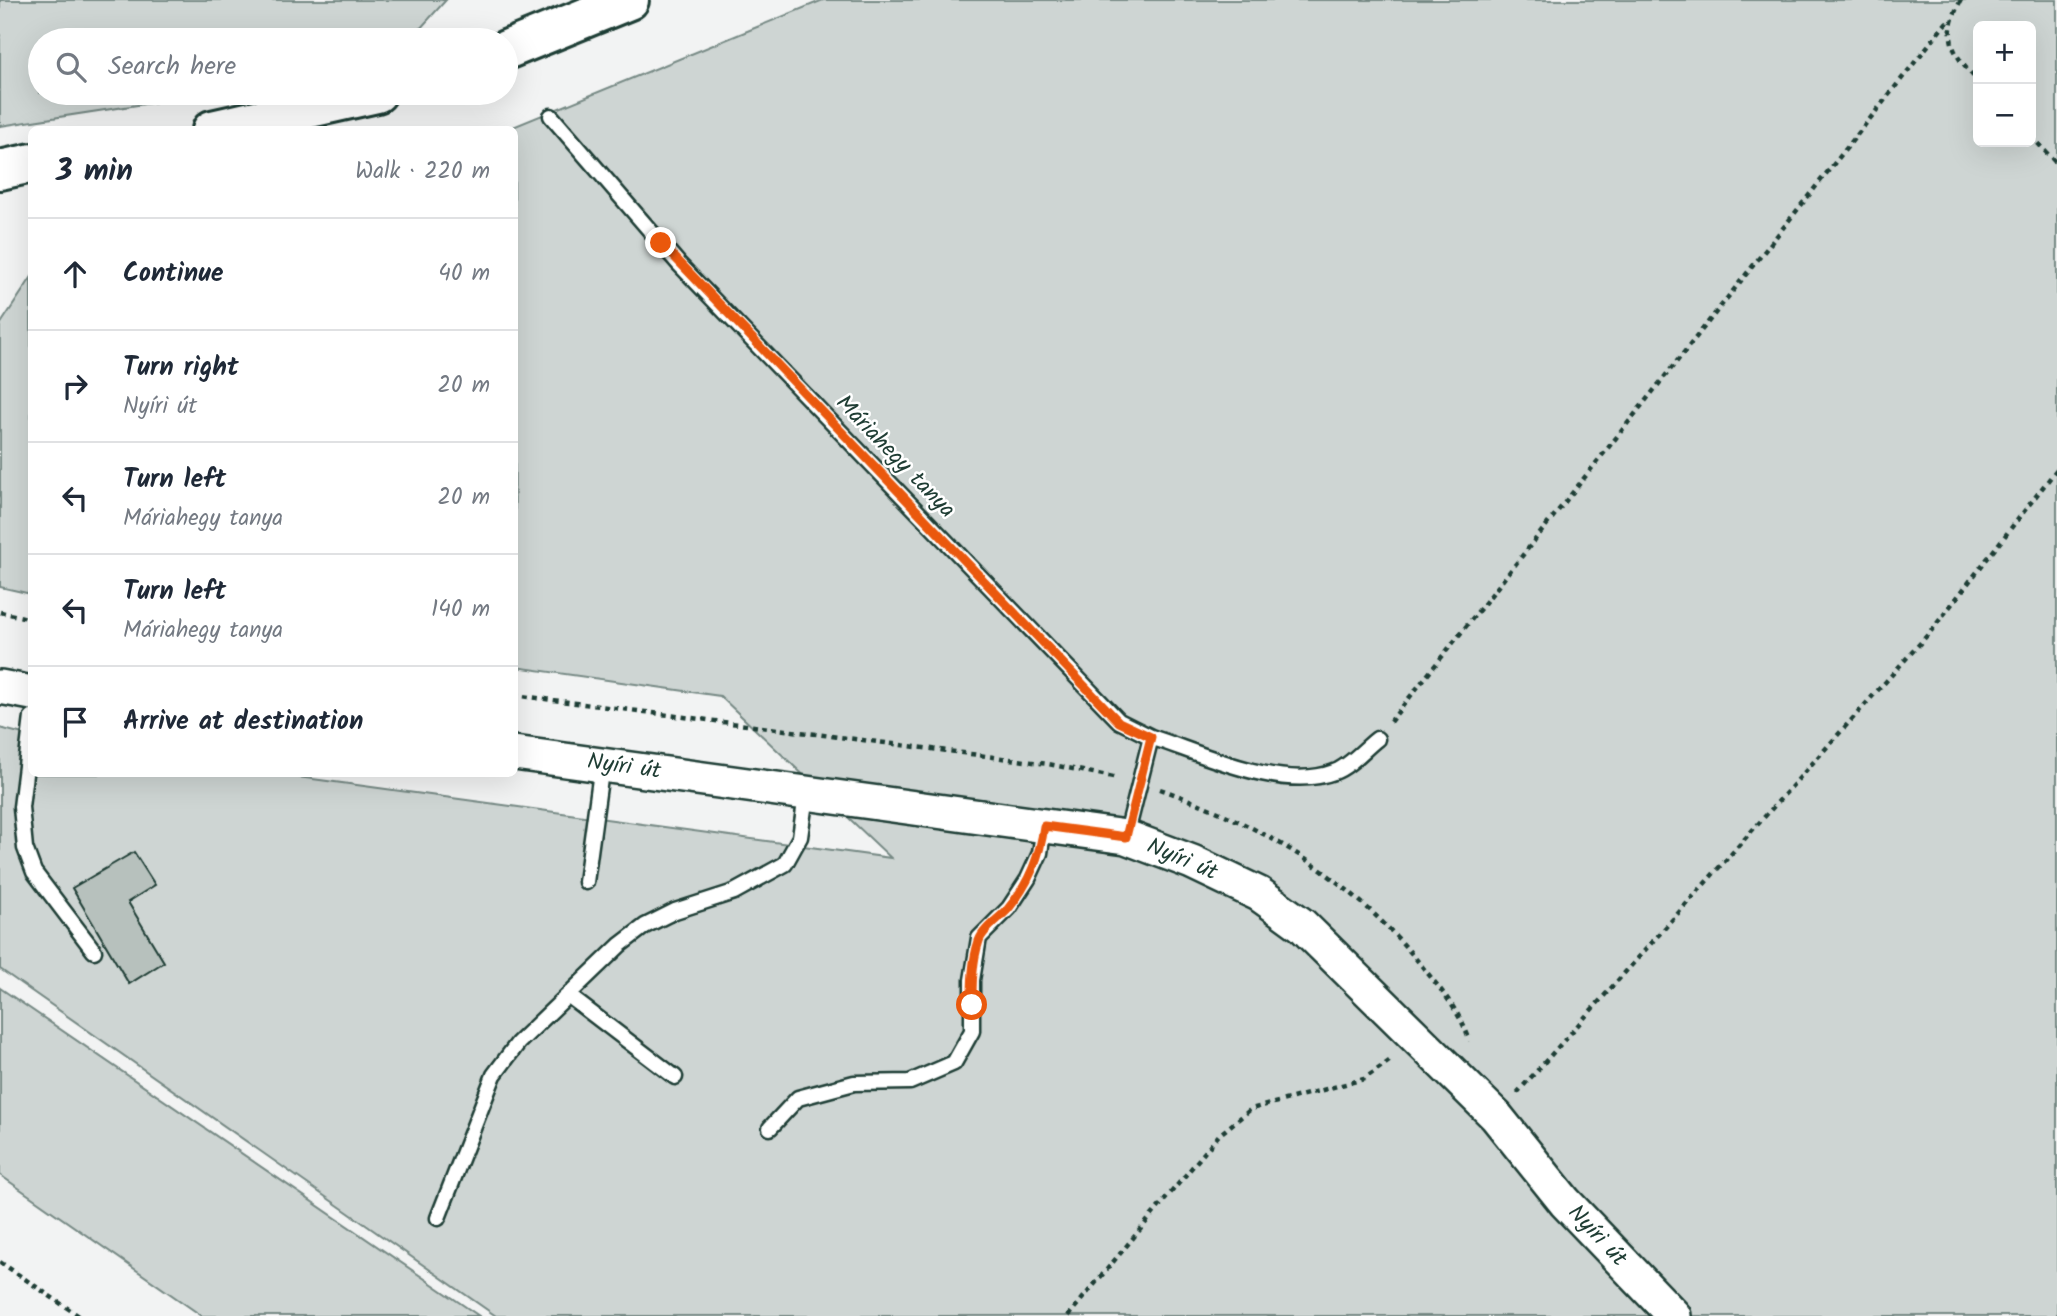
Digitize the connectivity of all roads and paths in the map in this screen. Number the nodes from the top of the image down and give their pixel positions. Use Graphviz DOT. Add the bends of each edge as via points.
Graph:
graph roads {
  1 [pos="629,0"];
  2 [pos="1961,0"];
  3 [pos="1950,18"];
  4 [pos="518,45"];
  5 [pos="1973,74"];
  6 [pos="323,105"];
  7 [pos="551,116"];
  8 [pos="230,126"];
  9 [pos="2036,141"];
  10 [pos="28,156"];
  11 [pos="0,158"];
  12 [pos="28,164"];
  13 [pos="2057,164"];
  14 [pos="0,170"];
  15 [pos="2057,469"];
  16 [pos="0,612"];
  17 [pos="28,618"];
  18 [pos="0,687"];
  19 [pos="28,692"];
  20 [pos="1151,737"];
  21 [pos="1377,739"];
  22 [pos="28,750"];
  23 [pos="518,753"];
  24 [pos="603,763"];
  25 [pos="806,795"];
  26 [pos="1044,826"];
  27 [pos="1126,837"];
  28 [pos="586,882"];
  29 [pos="94,951"];
  30 [pos="569,996"];
  31 [pos="1418,1041"];
  32 [pos="675,1077"];
  33 [pos="1496,1116"];
  34 [pos="770,1128"];
  35 [pos="438,1218"];
  36 [pos="0,1262"];
  37 [pos="79,1316"];
  38 [pos="1068,1316"];
  39 [pos="1674,1316"];
  1 -- 4 [label="main road"];
  2 -- 3 [label="path"];
  3 -- 5 [label="path" via="1951,45"];
  3 -- 21 [label="path"];
  6 -- 8 [label="main road"];
  7 -- 20 [label="lane, Máriahegy tanya" via="679,264 1119,722"];
  9 -- 13 [label="path"];
  10 -- 11 [label="main road"];
  12 -- 14 [label="main road"];
  15 -- 33 [label="path" via="1931,631"];
  16 -- 17 [label="path"];
  18 -- 19 [label="street"];
  20 -- 21 [label="lane, Máriahegy tanya" via="1301,780 1337,772"];
  20 -- 27 [label="lane"];
  22 -- 29 [label="lane" via="21,807 25,848 34,872"];
  23 -- 24 [label="street, Nyíri út"];
  24 -- 25 [label="street, Nyíri út"];
  24 -- 28 [label="lane"];
  25 -- 26 [label="street, Nyíri út"];
  25 -- 30 [label="lane" via="800,837 785,864 734,892 645,926"];
  26 -- 27 [label="street, Nyíri út"];
  26 -- 34 [label="lane" via="1040,853 1028,879 1009,908 979,938 972,980 972,1031 954,1063 910,1082 854,1083 798,1098"];
  27 -- 31 [label="street, Nyíri út" via="1259,894 1302,925"];
  30 -- 32 [label="lane"];
  30 -- 35 [label="lane" via="518,1043 494,1076"];
  31 -- 33 [label="street, Nyíri út"];
  31 -- 38 [label="path" via="1364,1079 1251,1109 1219,1135"];
  33 -- 39 [label="street, Nyíri út" via="1565,1202"];
  36 -- 37 [label="path"];
}
